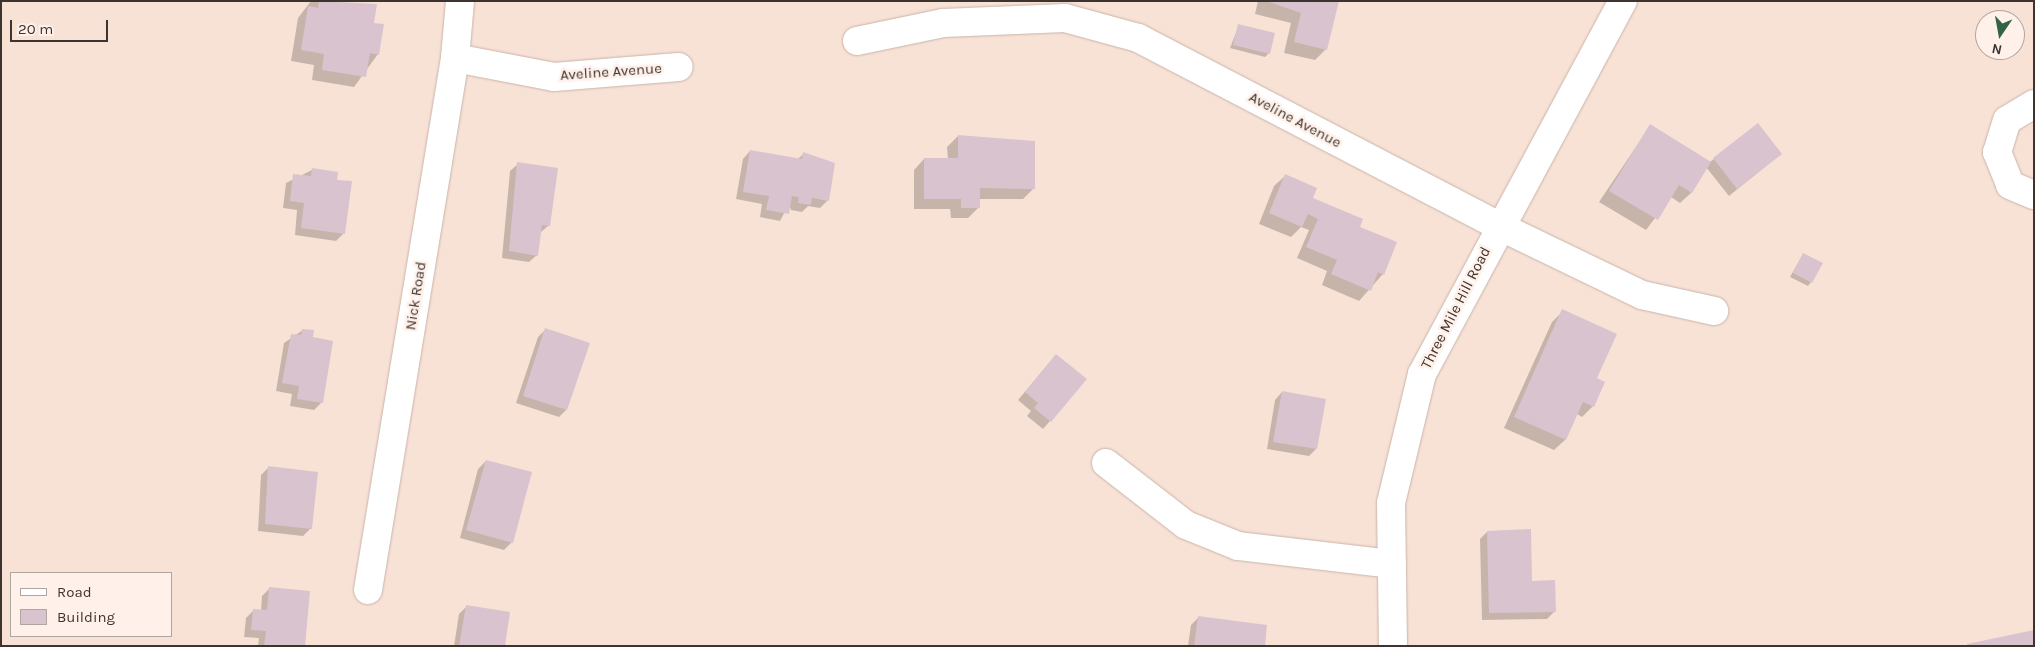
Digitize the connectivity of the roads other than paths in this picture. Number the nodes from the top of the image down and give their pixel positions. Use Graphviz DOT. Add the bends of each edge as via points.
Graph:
graph roads {
  1 [pos="460,1"];
  2 [pos="1623,1"];
  3 [pos="857,41"];
  4 [pos="455,58"];
  5 [pos="679,67"];
  6 [pos="2034,104"];
  7 [pos="2034,195"];
  8 [pos="1499,226"];
  9 [pos="1714,311"];
  10 [pos="1106,463"];
  11 [pos="1392,564"];
  12 [pos="368,590"];
  13 [pos="1393,646"];
  1 -- 4 [label="street, Nick Road"];
  2 -- 8 [label="street, Three Mile Hill Road"];
  3 -- 8 [label="street, Aveline Avenue" via="943,23 1066,18 1138,38"];
  4 -- 5 [label="street, Aveline Avenue" via="554,77"];
  4 -- 12 [label="street, Nick Road"];
  6 -- 7 [label="street" via="2007,120 1997,152 2010,186"];
  8 -- 9 [label="street, Aveline Avenue" via="1642,295"];
  8 -- 11 [label="street, Three Mile Hill Road" via="1422,374 1391,503"];
  10 -- 11 [label="street" via="1186,525 1238,546"];
  11 -- 13 [label="street, Three Mile Hill Road"];
}
